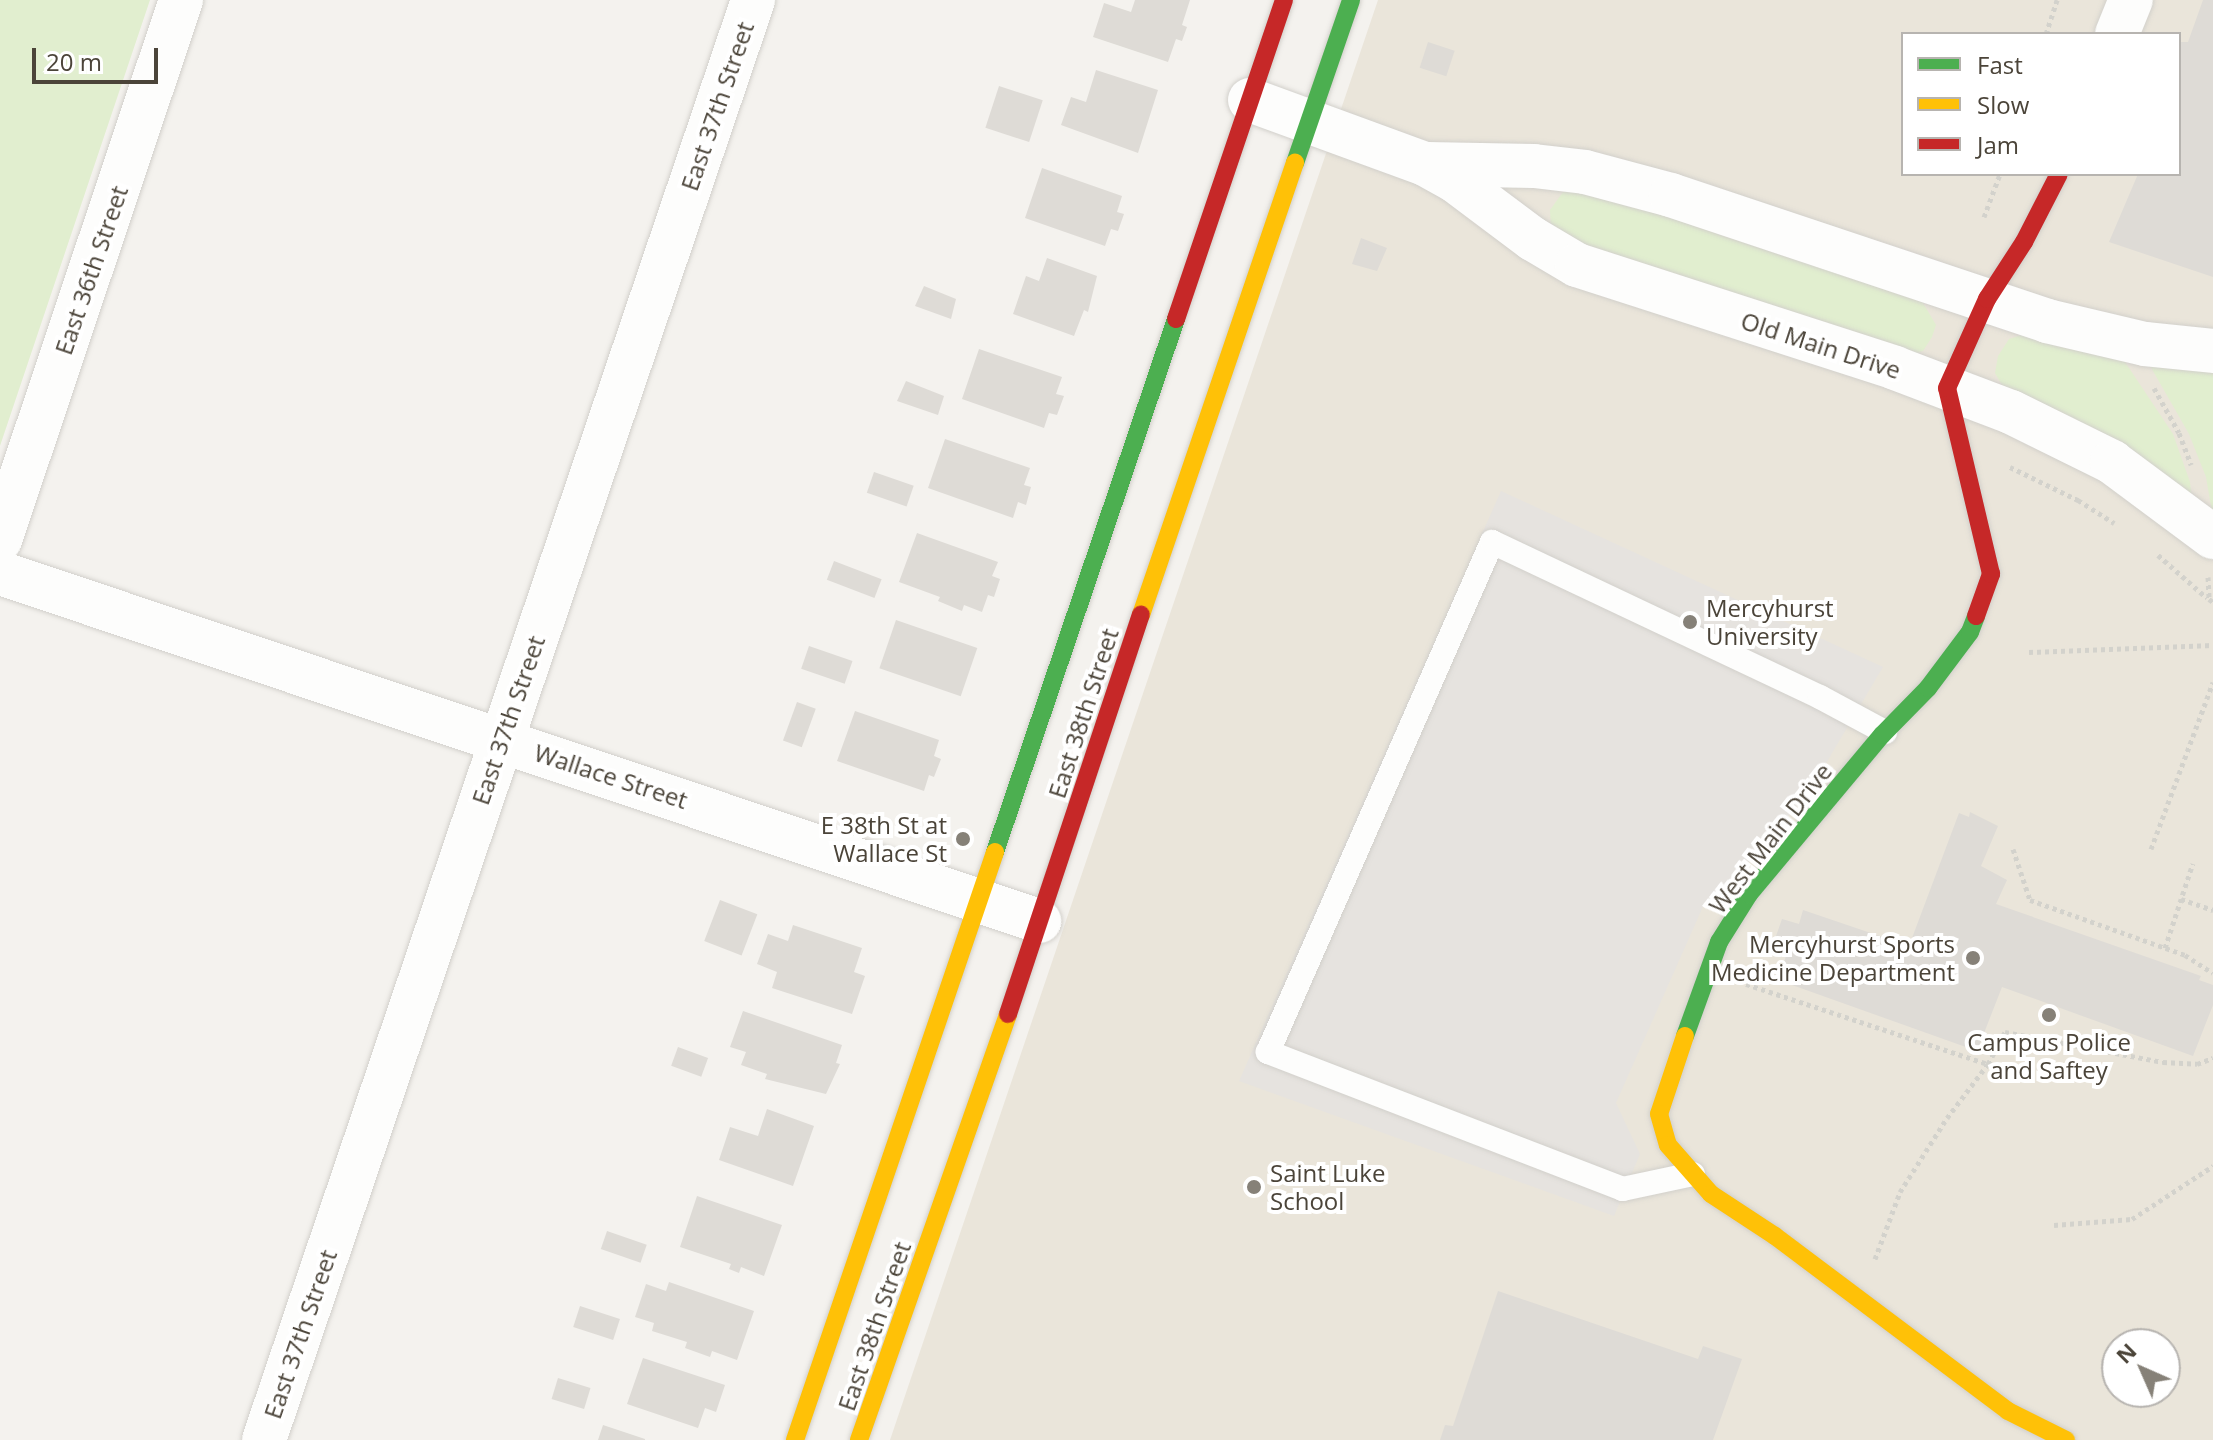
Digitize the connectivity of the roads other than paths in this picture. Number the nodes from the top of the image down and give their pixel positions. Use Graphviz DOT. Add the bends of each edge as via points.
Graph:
graph roads {
  1 [pos="181,0"];
  2 [pos="753,0"];
  3 [pos="1284,0"];
  4 [pos="1351,0"];
  5 [pos="2131,0"];
  6 [pos="2118,32"];
  7 [pos="1250,100"];
  8 [pos="1309,119"];
  9 [pos="1425,164"];
  10 [pos="2058,176"];
  11 [pos="1987,299"];
  12 [pos="2213,351"];
  13 [pos="1947,388"];
  14 [pos="2213,537"];
  15 [pos="0,540"];
  16 [pos="0,573"];
  17 [pos="1885,732"];
  18 [pos="501,739"];
  19 [pos="977,898"];
  20 [pos="1039,921"];
  21 [pos="1693,1174"];
  22 [pos="264,1440"];
  23 [pos="795,1440"];
  24 [pos="859,1440"];
  25 [pos="2066,1440"];
  1 -- 15 [label="street, East 36th Street"];
  2 -- 18 [label="street, East 37th Street"];
  3 -- 7 [label="main road, East 38th Street"];
  4 -- 8 [label="main road, East 38th Street"];
  5 -- 6 [label="street"];
  7 -- 8 [label="street, Old Main Drive"];
  7 -- 19 [label="main road, East 38th Street"];
  8 -- 9 [label="street, Old Main Drive"];
  8 -- 20 [label="main road, East 38th Street"];
  9 -- 11 [label="street, Old Main Drive" via="1585,172"];
  9 -- 13 [label="street, Old Main Drive" via="1577,265"];
  10 -- 11 [label="main road"];
  11 -- 12 [label="street, Old Main Drive" via="2047,321 2123,339"];
  11 -- 13 [label="main road"];
  13 -- 14 [label="street, Old Main Drive" via="2011,412 2112,462"];
  13 -- 17 [label="main road, West Main Drive" via="1991,574 1970,632 1928,688"];
  16 -- 18 [label="street, Wallace Street"];
  17 -- 21 [label="main road, West Main Drive" via="1749,894 1719,942 1659,1114 1668,1145"];
  17 -- 21 [label="lane" via="1492,542 1268,1052 1623,1189"];
  18 -- 19 [label="street, Wallace Street"];
  18 -- 22 [label="street, East 37th Street"];
  19 -- 20 [label="street, Wallace Street"];
  19 -- 23 [label="main road, East 38th Street"];
  20 -- 24 [label="main road, East 38th Street"];
  21 -- 25 [label="main road, West Main Drive" via="1711,1194 2008,1411"];
}
